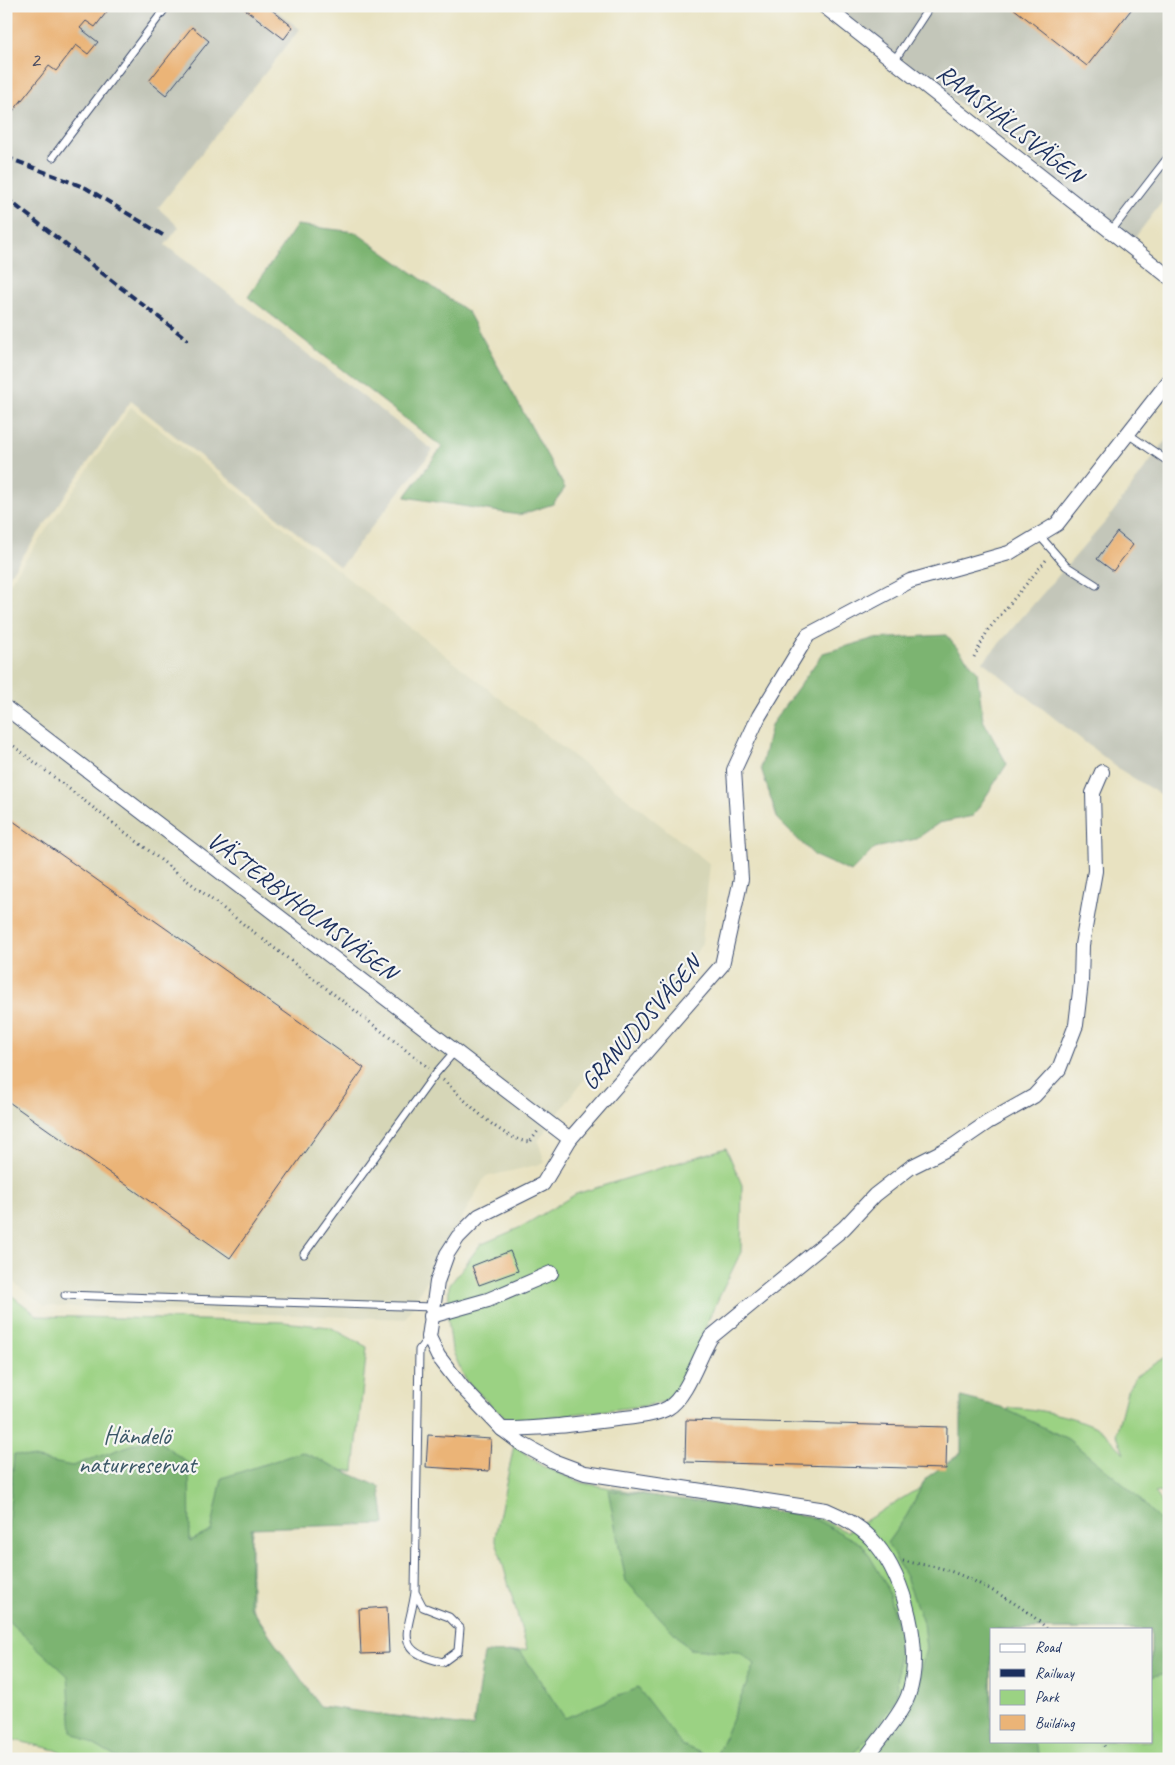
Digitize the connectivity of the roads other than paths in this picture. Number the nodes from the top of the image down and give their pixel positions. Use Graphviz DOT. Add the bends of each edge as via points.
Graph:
graph roads {
  1 [pos="168,6"];
  2 [pos="824,6"];
  3 [pos="930,6"];
  4 [pos="894,61"];
  5 [pos="1169,156"];
  6 [pos="52,157"];
  7 [pos="1111,231"];
  8 [pos="1169,277"];
  9 [pos="1169,381"];
  10 [pos="1128,434"];
  11 [pos="1169,462"];
  12 [pos="1039,535"];
  13 [pos="1096,585"];
  14 [pos="6,708"];
  15 [pos="1102,772"];
  16 [pos="455,1051"];
  17 [pos="570,1140"];
  18 [pos="304,1254"];
  19 [pos="551,1273"];
  20 [pos="65,1295"];
  21 [pos="432,1312"];
  22 [pos="429,1337"];
  23 [pos="502,1429"];
  24 [pos="415,1592"];
  25 [pos="865,1759"];
  1 -- 6 [label="lane"];
  2 -- 4 [label="street, RAMSHÄLLSVÄGEN"];
  3 -- 4 [label="lane"];
  4 -- 7 [label="street, RAMSHÄLLSVÄGEN"];
  5 -- 7 [label="lane"];
  7 -- 8 [label="street, RAMSHÄLLSVÄGEN"];
  9 -- 10 [label="street, GRANUDDSVÄGEN"];
  10 -- 11 [label="lane"];
  10 -- 12 [label="street, GRANUDDSVÄGEN" via="1057,524"];
  12 -- 13 [label="lane" via="1066,566"];
  12 -- 17 [label="street, GRANUDDSVÄGEN" via="1009,553 910,581 808,635 759,716 734,770 740,879 722,964"];
  14 -- 16 [label="street, VÄSTERBYHOLMSVÄGEN"];
  15 -- 23 [label="street" via="1093,793 1095,871 1082,945 1082,982 1076,1025 1059,1069 1034,1096 953,1146 911,1167 875,1195 844,1228 711,1337 700,1354 687,1388 669,1408 641,1416"];
  16 -- 17 [label="street, VÄSTERBYHOLMSVÄGEN"];
  16 -- 18 [label="lane"];
  17 -- 21 [label="street, GRANUDDSVÄGEN" via="542,1184 479,1216 458,1237 447,1254 437,1282"];
  19 -- 21 [label="street" via="488,1300"];
  20 -- 21 [label="lane"];
  21 -- 22 [label="street, GRANUDDSVÄGEN"];
  22 -- 23 [label="street" via="438,1356 462,1387"];
  22 -- 24 [label="lane" via="419,1350"];
  23 -- 25 [label="street" via="553,1461 585,1473 826,1510 845,1518 875,1543 897,1576 910,1622 914,1662 908,1696"];
  24 -- 24 [label="lane" via="423,1607 449,1617 460,1628 458,1651 442,1662 421,1657 410,1647 406,1630"];
}
